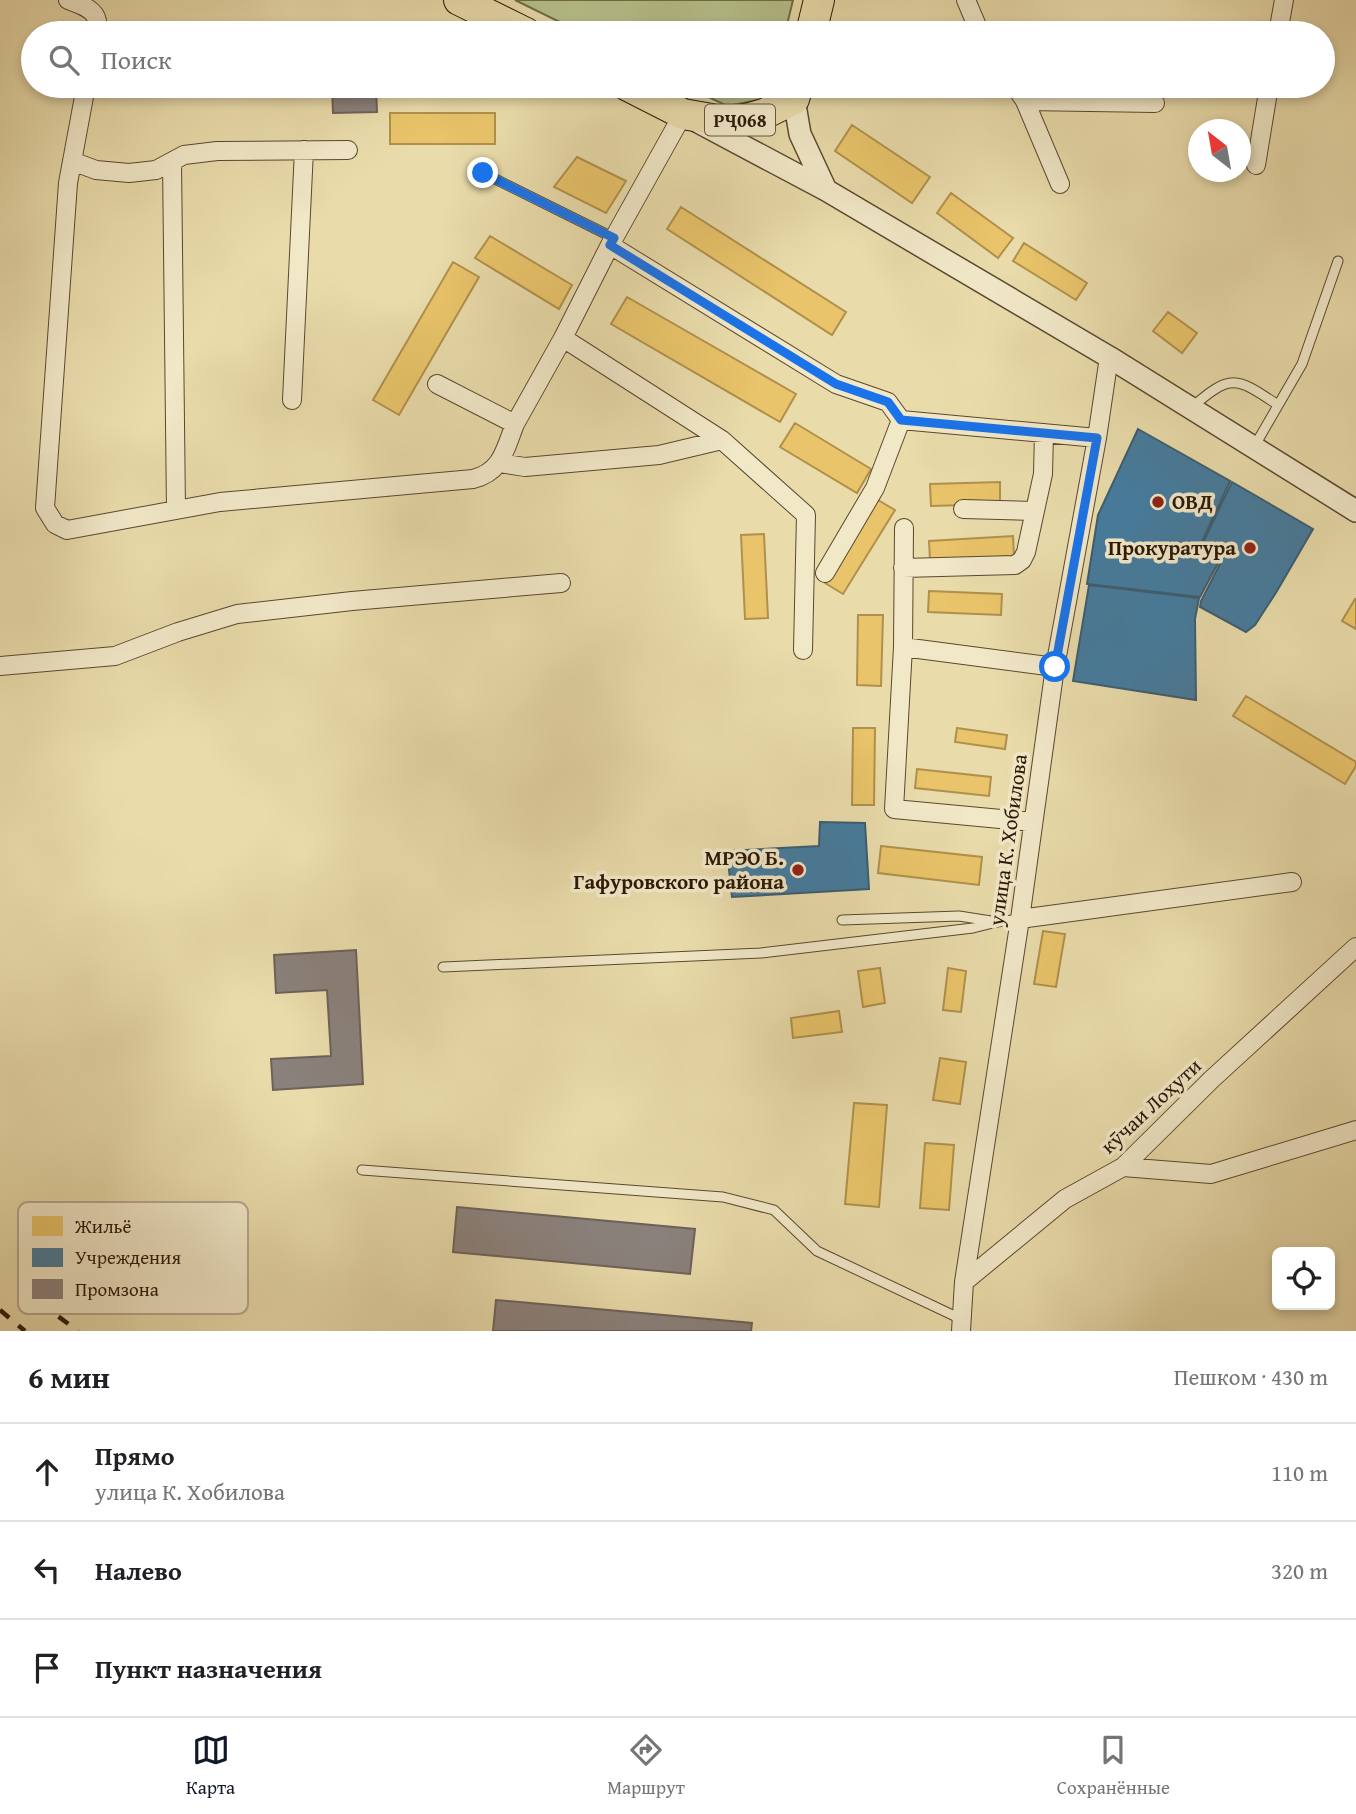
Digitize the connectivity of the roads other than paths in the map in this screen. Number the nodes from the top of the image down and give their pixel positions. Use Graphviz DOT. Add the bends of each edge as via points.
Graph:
graph roads {
  1 [pos="68,0"];
  2 [pos="459,0"];
  3 [pos="819,0"];
  4 [pos="966,0"];
  5 [pos="1284,0"];
  6 [pos="97,21"];
  7 [pos="502,21"];
  8 [pos="814,21"];
  9 [pos="976,21"];
  10 [pos="1280,21"];
  11 [pos="84,98"];
  12 [pos="652,98"];
  13 [pos="787,98"];
  14 [pos="797,98"];
  15 [pos="1023,98"];
  16 [pos="1267,98"];
  17 [pos="1025,101"];
  18 [pos="1154,103"];
  19 [pos="683,114"];
  20 [pos="304,150"];
  21 [pos="348,150"];
  22 [pos="72,161"];
  23 [pos="172,162"];
  24 [pos="1256,165"];
  25 [pos="483,173"];
  26 [pos="1060,184"];
  27 [pos="826,190"];
  28 [pos="612,242"];
  29 [pos="1338,261"];
  30 [pos="564,338"];
  31 [pos="1109,357"];
  32 [pos="438,384"];
  33 [pos="292,400"];
  34 [pos="1278,405"];
  35 [pos="1191,408"];
  36 [pos="901,420"];
  37 [pos="515,424"];
  38 [pos="1044,433"];
  39 [pos="1097,438"];
  40 [pos="722,440"];
  41 [pos="1254,447"];
  42 [pos="500,463"];
  43 [pos="963,509"];
  44 [pos="176,510"];
  45 [pos="1035,511"];
  46 [pos="1356,511"];
  47 [pos="904,528"];
  48 [pos="903,568"];
  49 [pos="825,573"];
  50 [pos="561,583"];
  51 [pos="902,647"];
  52 [pos="803,650"];
  53 [pos="0,666"];
  54 [pos="1055,667"];
  55 [pos="1033,822"];
  56 [pos="1292,883"];
  57 [pos="1020,919"];
  58 [pos="842,920"];
  59 [pos="997,922"];
  60 [pos="1356,947"];
  61 [pos="443,967"];
  62 [pos="1356,1130"];
  63 [pos="1123,1167"];
  64 [pos="362,1170"];
  65 [pos="964,1282"];
  66 [pos="961,1325"];
  1 -- 6 [label="street" via="93,13"];
  2 -- 7 [label="highway"];
  3 -- 8 [label="highway"];
  4 -- 9 [label="street"];
  5 -- 10 [label="street"];
  11 -- 22 [label="street"];
  12 -- 19 [label="highway, РҶ068"];
  13 -- 19 [label="highway, РҶ068" via="764,114 734,121"];
  14 -- 27 [label="street" via="800,134"];
  15 -- 17 [label="street"];
  16 -- 24 [label="street"];
  17 -- 18 [label="street"];
  17 -- 26 [label="street"];
  19 -- 27 [label="street"];
  19 -- 28 [label="street"];
  20 -- 21 [label="street"];
  20 -- 23 [label="street" via="217,150 184,155"];
  20 -- 33 [label="street"];
  22 -- 23 [label="street" via="96,170 129,173 156,170"];
  22 -- 44 [label="street" via="45,508 55,524 67,530"];
  23 -- 44 [label="street"];
  25 -- 28 [label="lane"];
  27 -- 31 [label="street"];
  28 -- 30 [label="street"];
  28 -- 36 [label="street" via="836,384 888,402"];
  29 -- 34 [label="lane" via="1302,364"];
  30 -- 37 [label="street"];
  30 -- 40 [label="street"];
  31 -- 35 [label="street"];
  31 -- 39 [label="street, улица К. Хобилова"];
  32 -- 37 [label="street"];
  34 -- 35 [label="lane" via="1246,384 1227,383"];
  34 -- 41 [label="lane"];
  35 -- 41 [label="street"];
  36 -- 38 [label="street"];
  36 -- 49 [label="street" via="875,488"];
  37 -- 42 [label="street"];
  38 -- 39 [label="street"];
  38 -- 45 [label="street" via="1043,474"];
  39 -- 54 [label="street, улица К. Хобилова"];
  40 -- 42 [label="street" via="659,456 525,467"];
  40 -- 52 [label="street" via="806,515"];
  41 -- 46 [label="street"];
  42 -- 44 [label="street" via="486,476 473,479"];
  43 -- 45 [label="street"];
  45 -- 48 [label="street" via="1026,552 1015,565"];
  47 -- 48 [label="street"];
  48 -- 51 [label="street"];
  50 -- 53 [label="street" via="237,614 115,656"];
  51 -- 54 [label="street"];
  51 -- 55 [label="street" via="894,808"];
  54 -- 55 [label="street, улица К. Хобилова"];
  55 -- 57 [label="street, улица К. Хобилова"];
  56 -- 57 [label="street"];
  57 -- 59 [label="lane"];
  57 -- 65 [label="street, улица К. Хобилова"];
  58 -- 59 [label="lane" via="959,916"];
  59 -- 61 [label="lane" via="761,953"];
  60 -- 63 [label="street, кӯчаи Лоҳути"];
  62 -- 63 [label="street" via="1211,1174"];
  63 -- 65 [label="street, кӯчаи Лоҳути" via="1065,1199"];
  64 -- 66 [label="lane" via="723,1197 774,1210 817,1251"];
  65 -- 66 [label="street, улица К. Хобилова"];
}
